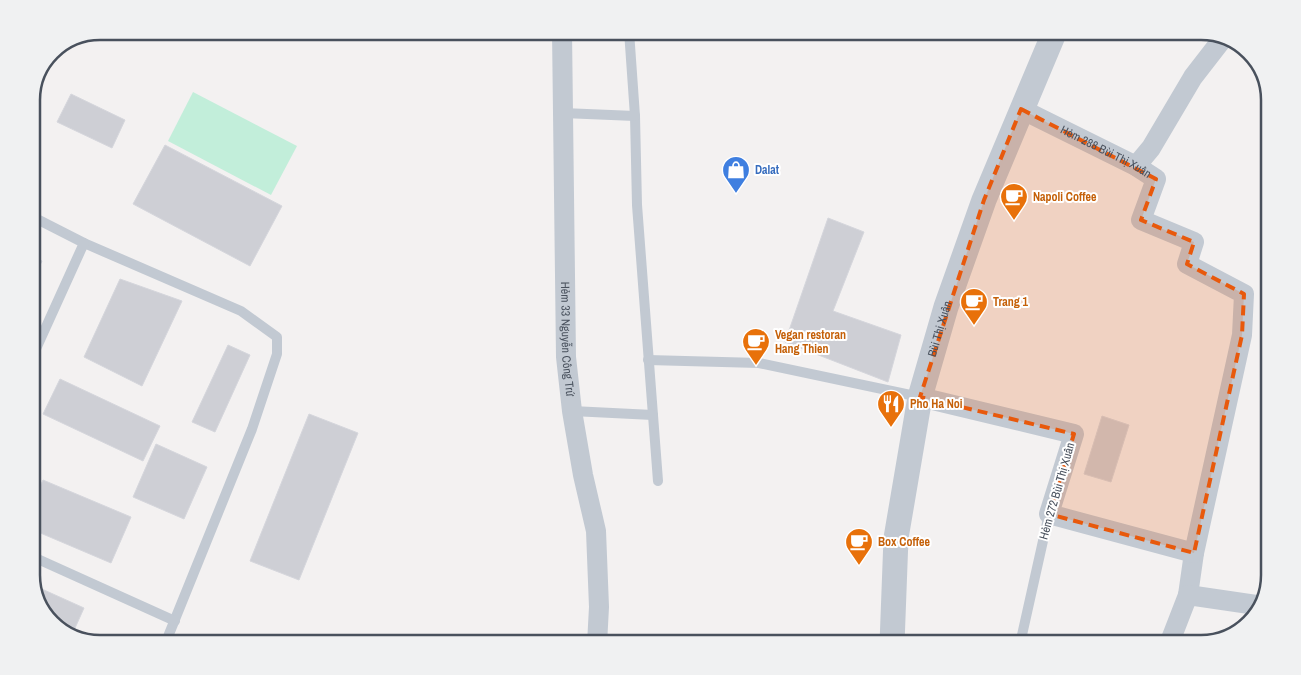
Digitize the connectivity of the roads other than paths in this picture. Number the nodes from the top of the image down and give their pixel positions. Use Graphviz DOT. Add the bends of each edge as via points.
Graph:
graph roads {
  1 [pos="562,40"];
  2 [pos="630,40"];
  3 [pos="1051,40"];
  4 [pos="1220,43"];
  5 [pos="1021,109"];
  6 [pos="563,113"];
  7 [pos="635,116"];
  8 [pos="1136,166"];
  9 [pos="40,221"];
  10 [pos="84,243"];
  11 [pos="40,340"];
  12 [pos="648,360"];
  13 [pos="920,397"];
  14 [pos="572,411"];
  15 [pos="653,415"];
  16 [pos="658,480"];
  17 [pos="1049,514"];
  18 [pos="1194,553"];
  19 [pos="40,560"];
  20 [pos="1188,595"];
  21 [pos="1254,605"];
  22 [pos="175,621"];
  23 [pos="169,635"];
  24 [pos="597,635"];
  25 [pos="892,635"];
  26 [pos="1022,635"];
  27 [pos="1172,635"];
  1 -- 6 [label="street, Hẻm 33 Nguyễn Công Trứ"];
  2 -- 7 [label="lane"];
  3 -- 5 [label="street, Bùi Thị Xuân"];
  4 -- 8 [label="street" via="1193,77 1151,148"];
  5 -- 8 [label="street, Hẻm 288 Bùi Thị Xuân"];
  5 -- 13 [label="street, Bùi Thị Xuân" via="946,307"];
  6 -- 7 [label="lane"];
  6 -- 14 [label="street, Hẻm 33 Nguyễn Công Trứ" via="566,356"];
  7 -- 12 [label="lane" via="637,205"];
  8 -- 18 [label="street, Hẻm 288 Bùi Thị Xuân" via="1156,179 1141,220 1194,242 1187,264 1244,294 1242,335"];
  9 -- 10 [label="lane"];
  10 -- 11 [label="lane"];
  10 -- 22 [label="lane" via="241,311 276,337 277,354 252,429"];
  12 -- 13 [label="lane" via="759,363"];
  12 -- 15 [label="lane"];
  13 -- 17 [label="street, Hẻm 272 Bùi Thị Xuân" via="1074,434"];
  13 -- 25 [label="street, Bùi Thị Xuân" via="896,538"];
  14 -- 15 [label="lane"];
  14 -- 24 [label="street, Hẻm 33 Nguyễn Công Trứ" via="596,531"];
  15 -- 16 [label="lane"];
  17 -- 18 [label="street"];
  17 -- 26 [label="lane, Hẻm 272 Bùi Thị Xuân"];
  18 -- 20 [label="street"];
  19 -- 22 [label="lane"];
  20 -- 21 [label="street"];
  20 -- 27 [label="street"];
  22 -- 23 [label="lane"];
}
